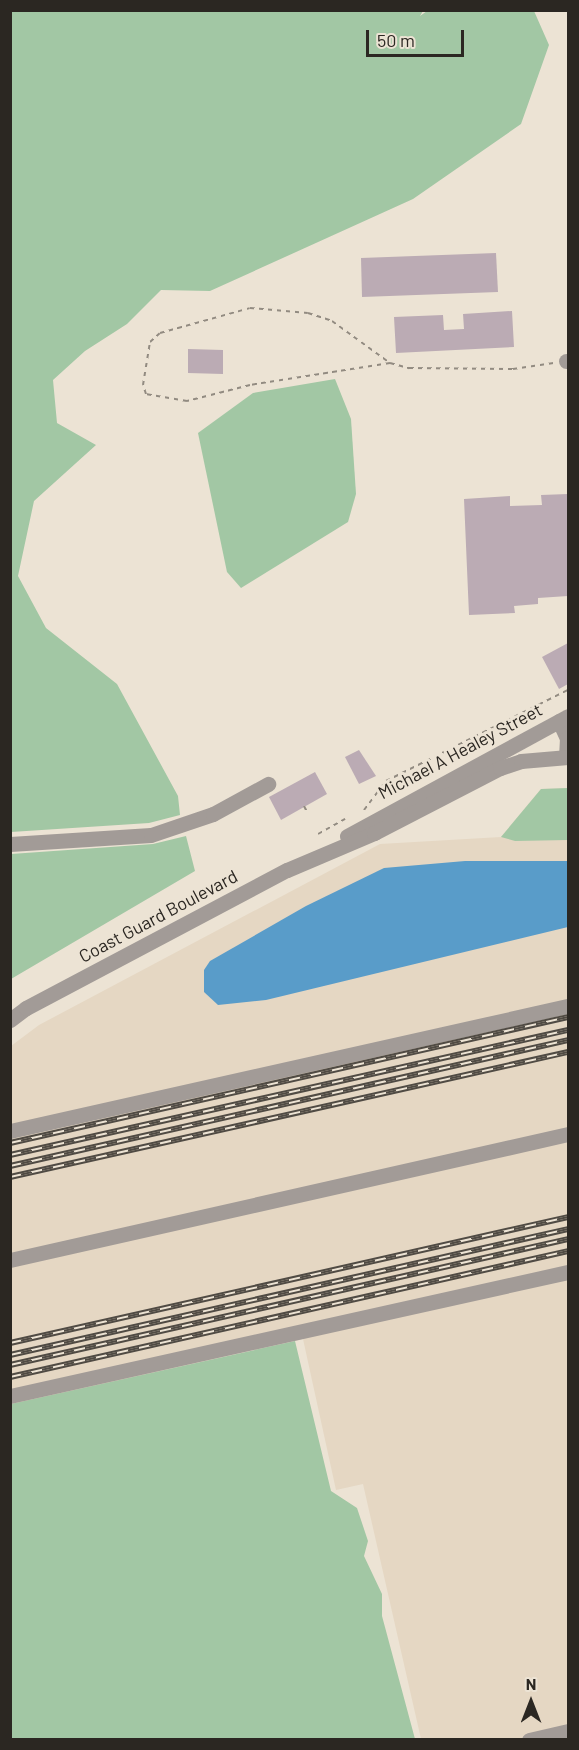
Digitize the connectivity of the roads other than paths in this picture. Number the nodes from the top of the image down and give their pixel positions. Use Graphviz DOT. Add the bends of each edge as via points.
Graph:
graph roads {
  1 [pos="564,719"];
  2 [pos="567,757"];
  3 [pos="268,784"];
  4 [pos="371,827"];
  5 [pos="10,844"];
  6 [pos="568,1006"];
  7 [pos="10,1020"];
  8 [pos="10,1131"];
  9 [pos="568,1134"];
  10 [pos="10,1260"];
  11 [pos="568,1272"];
  12 [pos="10,1396"];
  13 [pos="563,1735"];
  14 [pos="529,1740"];
  1 -- 2 [label="street"];
  1 -- 4 [label="street, Michael A Healey Street"];
  2 -- 4 [label="street" via="512,763"];
  3 -- 5 [label="street" via="213,814 151,835"];
  4 -- 7 [label="street, Coast Guard Boulevard" via="26,1008"];
  6 -- 8 [label="street"];
  9 -- 10 [label="street"];
  11 -- 12 [label="street"];
  13 -- 14 [label="street"];
}
